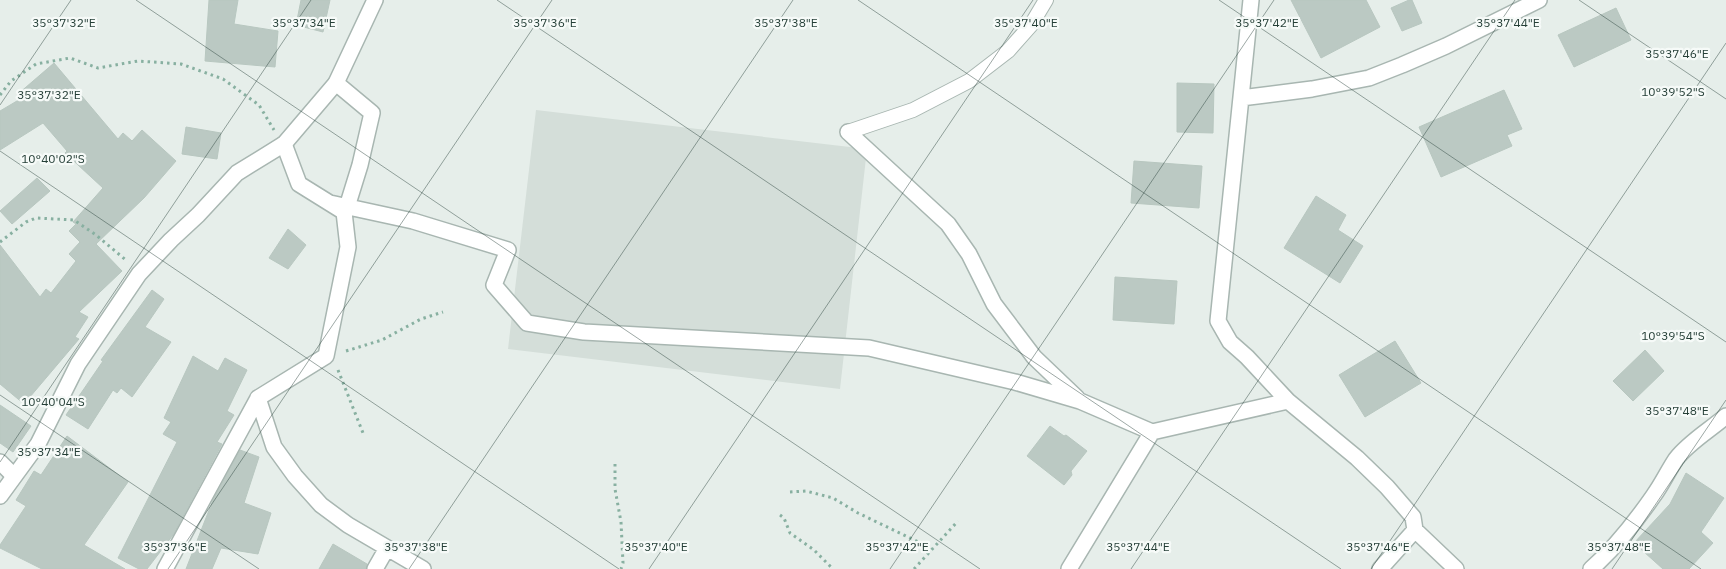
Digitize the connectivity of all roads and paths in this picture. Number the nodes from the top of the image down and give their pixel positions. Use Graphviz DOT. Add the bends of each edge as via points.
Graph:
graph roads {
  1 [pos="375,0"];
  2 [pos="1046,0"];
  3 [pos="1251,0"];
  4 [pos="1539,0"];
  5 [pos="336,83"];
  6 [pos="0,95"];
  7 [pos="1241,98"];
  8 [pos="848,132"];
  9 [pos="284,144"];
  10 [pos="330,203"];
  11 [pos="347,206"];
  12 [pos="0,242"];
  13 [pos="141,272"];
  14 [pos="442,312"];
  15 [pos="341,352"];
  16 [pos="336,363"];
  17 [pos="258,398"];
  18 [pos="1080,401"];
  19 [pos="1288,401"];
  20 [pos="1726,416"];
  21 [pos="363,432"];
  22 [pos="1152,432"];
  23 [pos="0,462"];
  24 [pos="615,464"];
  25 [pos="14,476"];
  26 [pos="790,492"];
  27 [pos="0,496"];
  28 [pos="780,515"];
  29 [pos="958,521"];
  30 [pos="1415,530"];
  31 [pos="387,548"];
  32 [pos="933,548"];
  33 [pos="165,569"];
  34 [pos="376,569"];
  35 [pos="423,569"];
  36 [pos="621,569"];
  37 [pos="833,569"];
  38 [pos="914,569"];
  39 [pos="1069,569"];
  40 [pos="1380,569"];
  41 [pos="1456,569"];
  42 [pos="1591,569"];
  1 -- 5 [label="street"];
  2 -- 8 [label="lane" via="1031,25 1008,51 969,81 913,110"];
  3 -- 7 [label="street"];
  4 -- 7 [label="street" via="1446,46 1369,78"];
  5 -- 9 [label="street"];
  5 -- 11 [label="street" via="372,113"];
  6 -- 9 [label="path" via="11,81 36,64 70,58 98,68 138,60 181,64 223,79 259,105"];
  7 -- 19 [label="street" via="1218,321 1230,342"];
  8 -- 18 [label="street" via="948,224 969,254 994,304 1034,357"];
  9 -- 10 [label="street" via="298,184"];
  9 -- 13 [label="street" via="237,173"];
  10 -- 11 [label="street"];
  10 -- 17 [label="street" via="344,212 348,247 326,356"];
  11 -- 18 [label="street" via="413,221 508,250 494,285 527,323 584,332 869,348 1015,382"];
  12 -- 13 [label="path" via="36,218 74,220"];
  13 -- 25 [label="street" via="78,364 38,444"];
  14 -- 15 [label="path" via="421,319 382,340"];
  16 -- 21 [label="path"];
  17 -- 31 [label="street" via="274,447 295,476 328,510"];
  17 -- 33 [label="street"];
  18 -- 22 [label="street"];
  19 -- 22 [label="street"];
  19 -- 30 [label="street" via="1388,487 1413,517"];
  20 -- 42 [label="street" via="1677,458 1654,496"];
  22 -- 39 [label="street"];
  23 -- 25 [label="street"];
  24 -- 36 [label="path" via="614,489 621,522"];
  25 -- 27 [label="street"];
  26 -- 32 [label="path" via="806,491 833,498"];
  28 -- 37 [label="path" via="790,533"];
  29 -- 32 [label="path"];
  30 -- 40 [label="street"];
  30 -- 41 [label="street"];
  31 -- 34 [label="street"];
  31 -- 35 [label="street"];
  32 -- 38 [label="path"];
}
